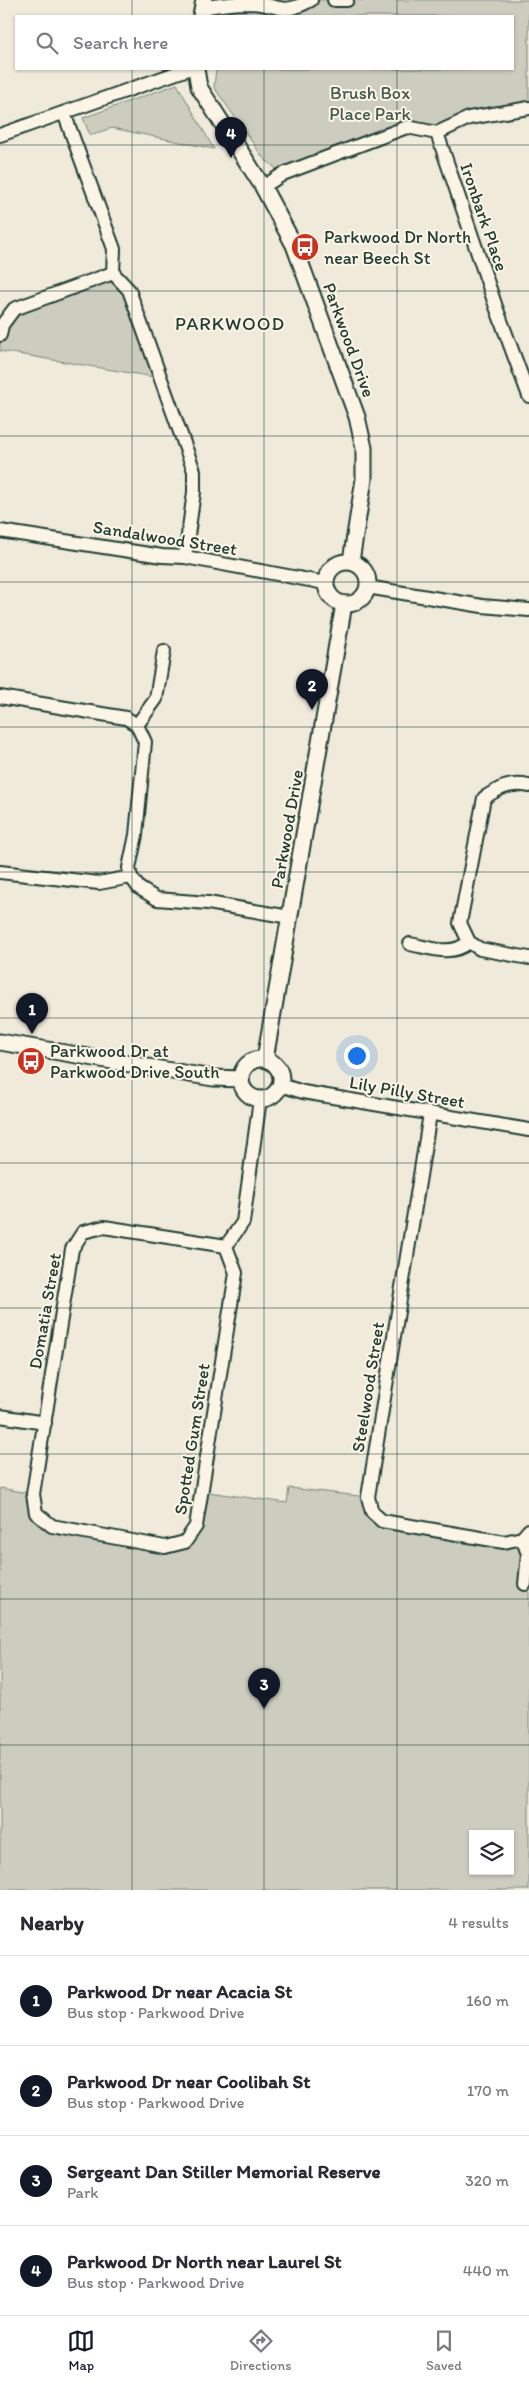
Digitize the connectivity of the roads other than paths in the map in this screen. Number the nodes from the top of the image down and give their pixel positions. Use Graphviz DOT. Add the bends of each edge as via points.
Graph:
graph roads {
  1 [pos="311,0"];
  2 [pos="334,0"];
  3 [pos="347,0"];
  4 [pos="201,6"];
  5 [pos="185,70"];
  6 [pos="196,70"];
  7 [pos="529,108"];
  8 [pos="64,113"];
  9 [pos="437,133"];
  10 [pos="0,136"];
  11 [pos="263,188"];
  12 [pos="113,273"];
  13 [pos="0,335"];
  14 [pos="529,396"];
  15 [pos="0,531"];
  16 [pos="185,557"];
  17 [pos="351,561"];
  18 [pos="325,583"];
  19 [pos="367,587"];
  20 [pos="344,604"];
  21 [pos="529,610"];
  22 [pos="164,651"];
  23 [pos="0,697"];
  24 [pos="137,726"];
  25 [pos="529,786"];
  26 [pos="0,872"];
  27 [pos="131,877"];
  28 [pos="290,917"];
  29 [pos="469,942"];
  30 [pos="410,944"];
  31 [pos="529,958"];
  32 [pos="0,1042"];
  33 [pos="265,1059"];
  34 [pos="241,1079"];
  35 [pos="280,1085"];
  36 [pos="260,1099"];
  37 [pos="430,1114"];
  38 [pos="529,1130"];
  39 [pos="226,1246"];
  40 [pos="0,1416"];
  41 [pos="45,1423"];
  42 [pos="525,1534"];
  43 [pos="525,1584"];
  1 -- 4 [label="street" via="295,9 251,3"];
  2 -- 3 [label="street"];
  5 -- 8 [label="street"];
  6 -- 11 [label="street, Parkwood Drive" via="199,87"];
  7 -- 9 [label="street" via="469,118"];
  8 -- 10 [label="street"];
  8 -- 12 [label="street" via="114,249"];
  9 -- 11 [label="street" via="407,127 283,174"];
  9 -- 14 [label="street, Ironbark Place"];
  11 -- 17 [label="street, Parkwood Drive" via="294,245 357,417 364,448 364,479"];
  12 -- 13 [label="street" via="14,309 2,324"];
  12 -- 16 [label="street" via="129,290 194,471"];
  15 -- 16 [label="street, Sandalwood Street"];
  16 -- 18 [label="street, Sandalwood Street"];
  17 -- 18 [label="street" via="332,567"];
  17 -- 19 [label="street" via="365,570"];
  18 -- 20 [label="street" via="332,598"];
  19 -- 20 [label="street" via="361,599"];
  19 -- 21 [label="street" via="482,606"];
  20 -- 28 [label="street, Parkwood Drive"];
  22 -- 24 [label="street" via="156,699"];
  23 -- 24 [label="street" via="126,718"];
  24 -- 27 [label="street" via="146,742 136,835 130,859"];
  25 -- 29 [label="street" via="499,787 484,798 460,922"];
  26 -- 27 [label="street" via="100,883"];
  27 -- 28 [label="street" via="139,888 157,899 208,903"];
  28 -- 33 [label="street, Parkwood Drive"];
  29 -- 30 [label="street" via="450,952"];
  29 -- 31 [label="street" via="480,949"];
  32 -- 34 [label="street" via="213,1078"];
  33 -- 34 [label="street" via="246,1066"];
  33 -- 35 [label="street" via="278,1068"];
  34 -- 36 [label="street" via="247,1093"];
  35 -- 36 [label="street" via="273,1095"];
  35 -- 37 [label="street, Lily Pilly Street" via="303,1092"];
  36 -- 39 [label="street" via="243,1222"];
  37 -- 38 [label="street, Lily Pilly Street"];
  37 -- 42 [label="street, Steelwood Street" via="368,1496 372,1512 382,1521 504,1542"];
  39 -- 41 [label="street, Domatia Street" via="104,1227 83,1232 72,1249"];
  39 -- 41 [label="street, Spotted Gum Street" via="236,1273 196,1526 185,1542 165,1547 52,1526 36,1513 33,1494"];
  40 -- 41 [label="street"];
  42 -- 43 [label="street, Steelwood Street" via="528,1554"];
}
